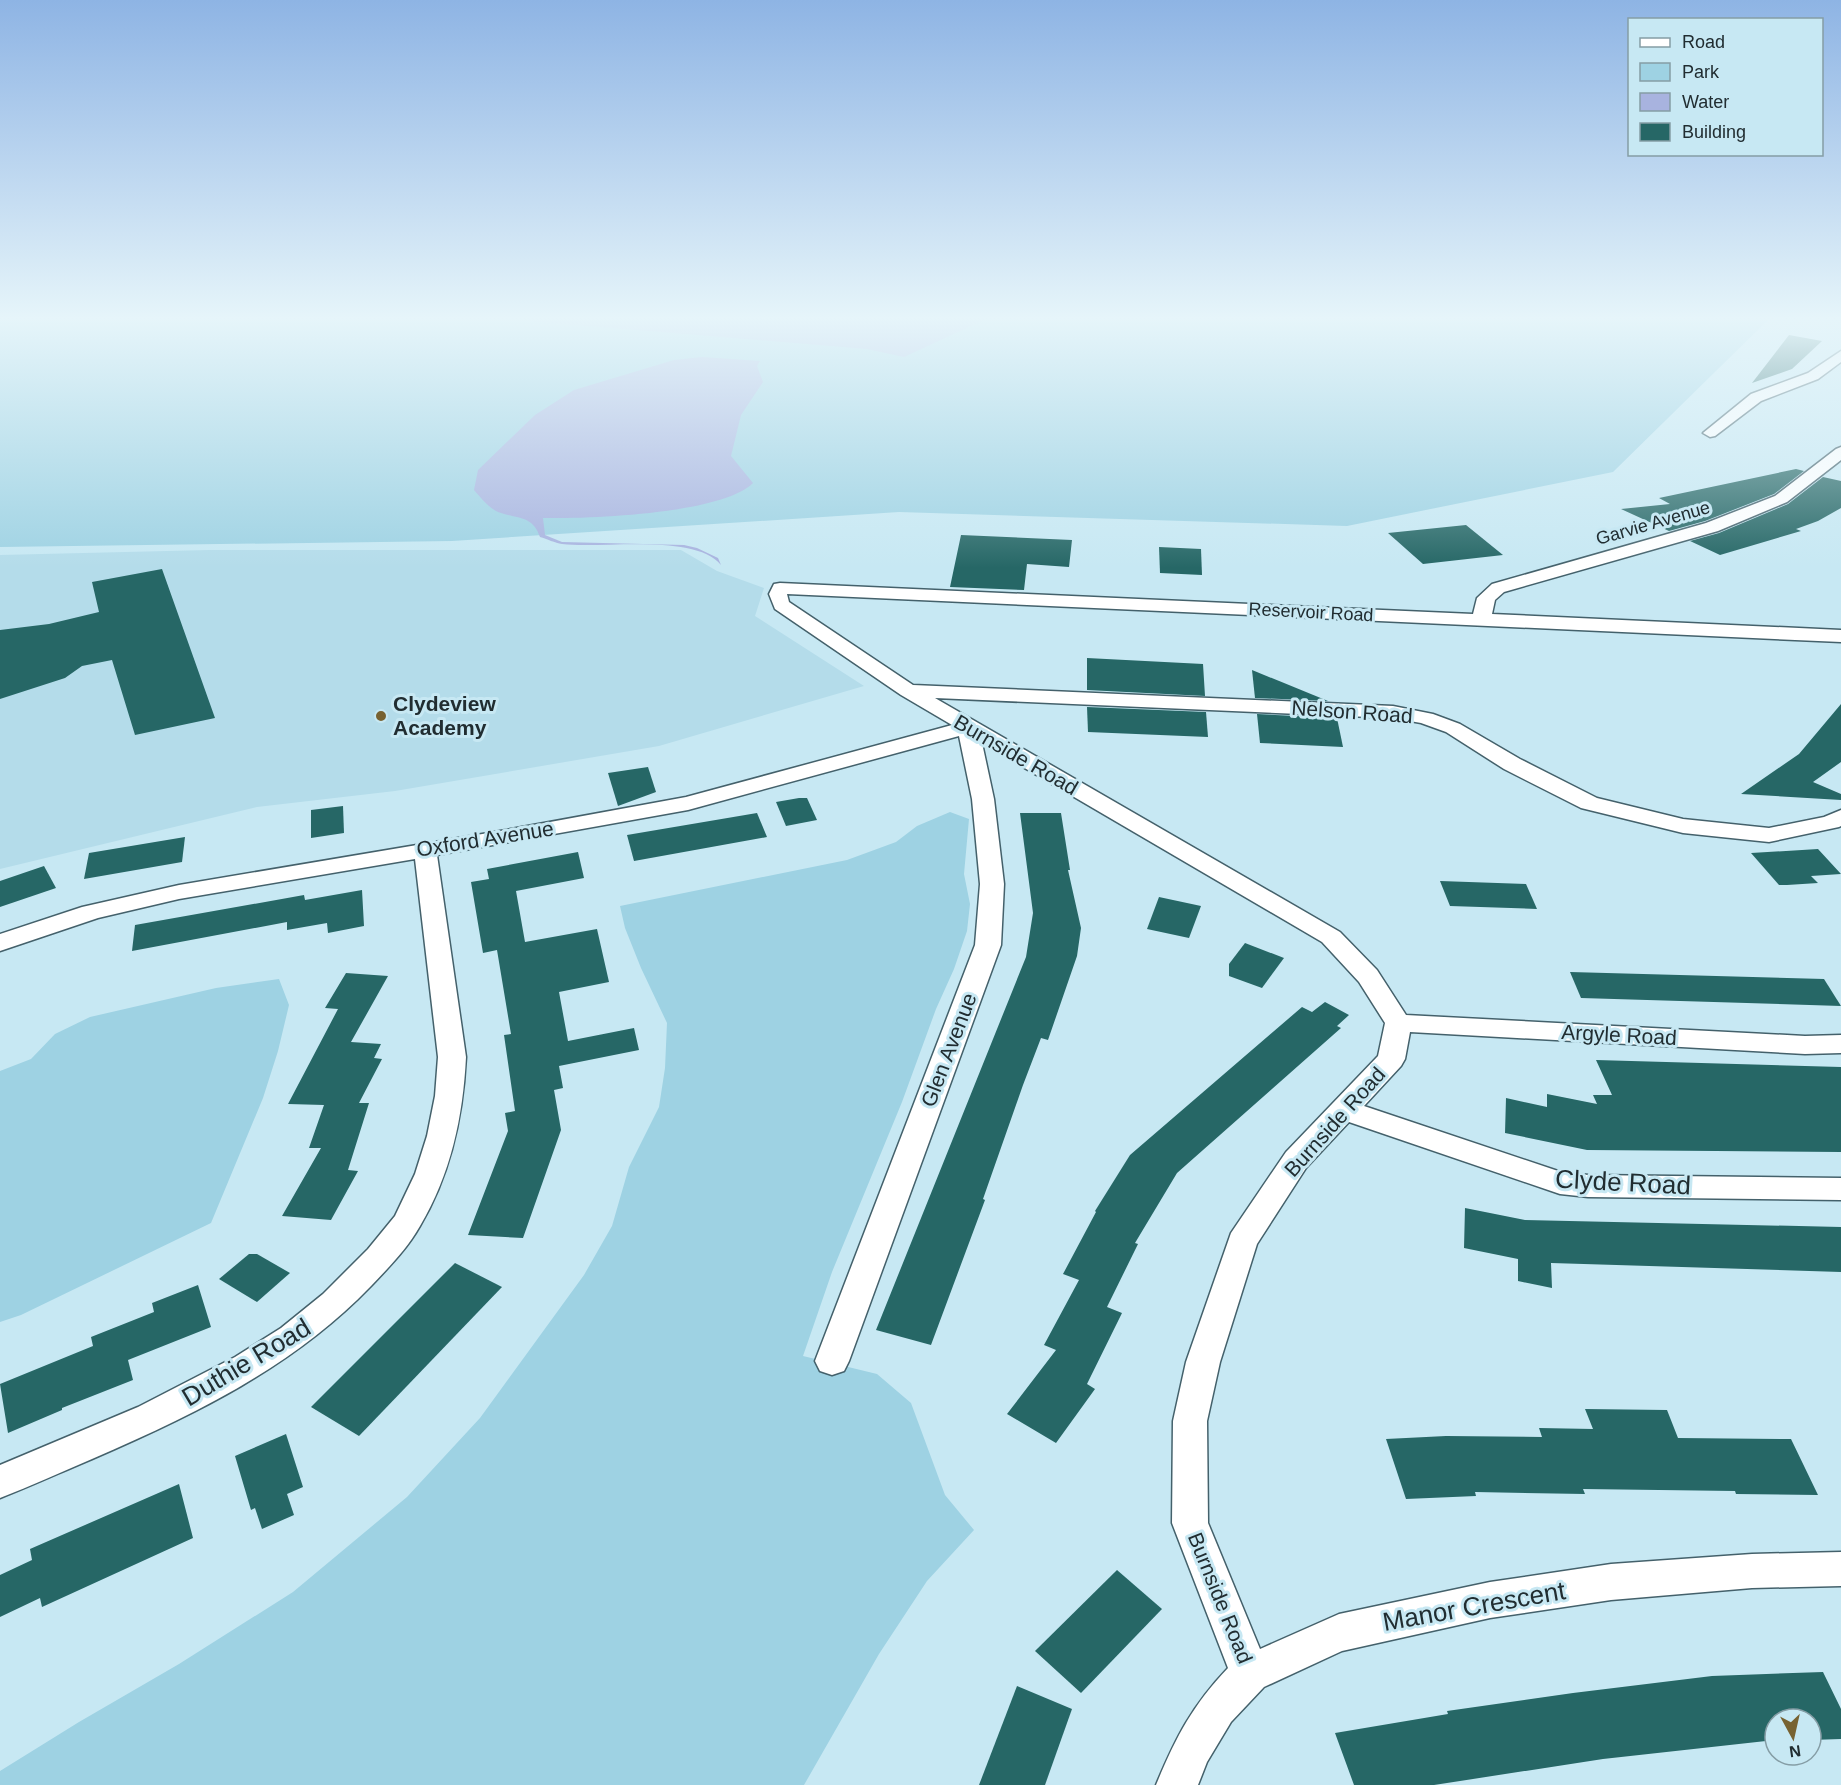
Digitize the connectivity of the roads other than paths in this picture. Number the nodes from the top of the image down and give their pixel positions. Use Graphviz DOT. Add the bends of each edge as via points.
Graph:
graph roads {
  1 [pos="1753,401"];
  2 [pos="1710,432"];
  3 [pos="1841,452"];
  4 [pos="780,588"];
  5 [pos="1483,620"];
  6 [pos="1841,636"];
  7 [pos="908,691"];
  8 [pos="968,727"];
  9 [pos="1841,817"];
  10 [pos="425,849"];
  11 [pos="0,943"];
  12 [pos="1398,1023"];
  13 [pos="1841,1044"];
  14 [pos="1345,1110"];
  15 [pos="1841,1189"];
  16 [pos="832,1361"];
  17 [pos="0,1482"];
  18 [pos="1841,1569"];
  19 [pos="1250,1673"];
  20 [pos="1177,1785"];
  1 -- 2 [label="street"];
  3 -- 5 [label="street, Garvie Avenue" via="1781,499 1712,527 1498,588 1483,602"];
  4 -- 5 [label="street, Reservoir Road"];
  4 -- 7 [label="street, Burnside Road" via="782,605"];
  5 -- 6 [label="street, Reservoir Road"];
  7 -- 8 [label="street, Burnside Road"];
  7 -- 9 [label="street, Nelson Road" via="1393,712 1453,728 1512,764 1589,803 1683,826 1769,835"];
  8 -- 10 [label="street, Oxford Avenue" via="688,803"];
  8 -- 12 [label="street, Burnside Road" via="1331,937 1368,976"];
  8 -- 16 [label="street, Glen Avenue" via="983,799 992,884 988,945"];
  10 -- 11 [label="street, Oxford Avenue" via="179,892 91,912"];
  10 -- 17 [label="street, Duthie Road" via="452,1057 444,1124 414,1210 388,1248 355,1285 317,1320 271,1353 212,1388"];
  12 -- 13 [label="street, Argyle Road"];
  12 -- 14 [label="street, Burnside Road" via="1391,1059"];
  14 -- 15 [label="street, Clyde Road" via="1560,1184"];
  14 -- 19 [label="street, Burnside Road" via="1296,1160 1242,1241 1203,1362 1190,1421 1190,1523"];
  18 -- 19 [label="street, Manor Crescent" via="1752,1571 1611,1582 1490,1600 1339,1633"];
  19 -- 20 [label="street, Manor Crescent" via="1217,1708"];
}
